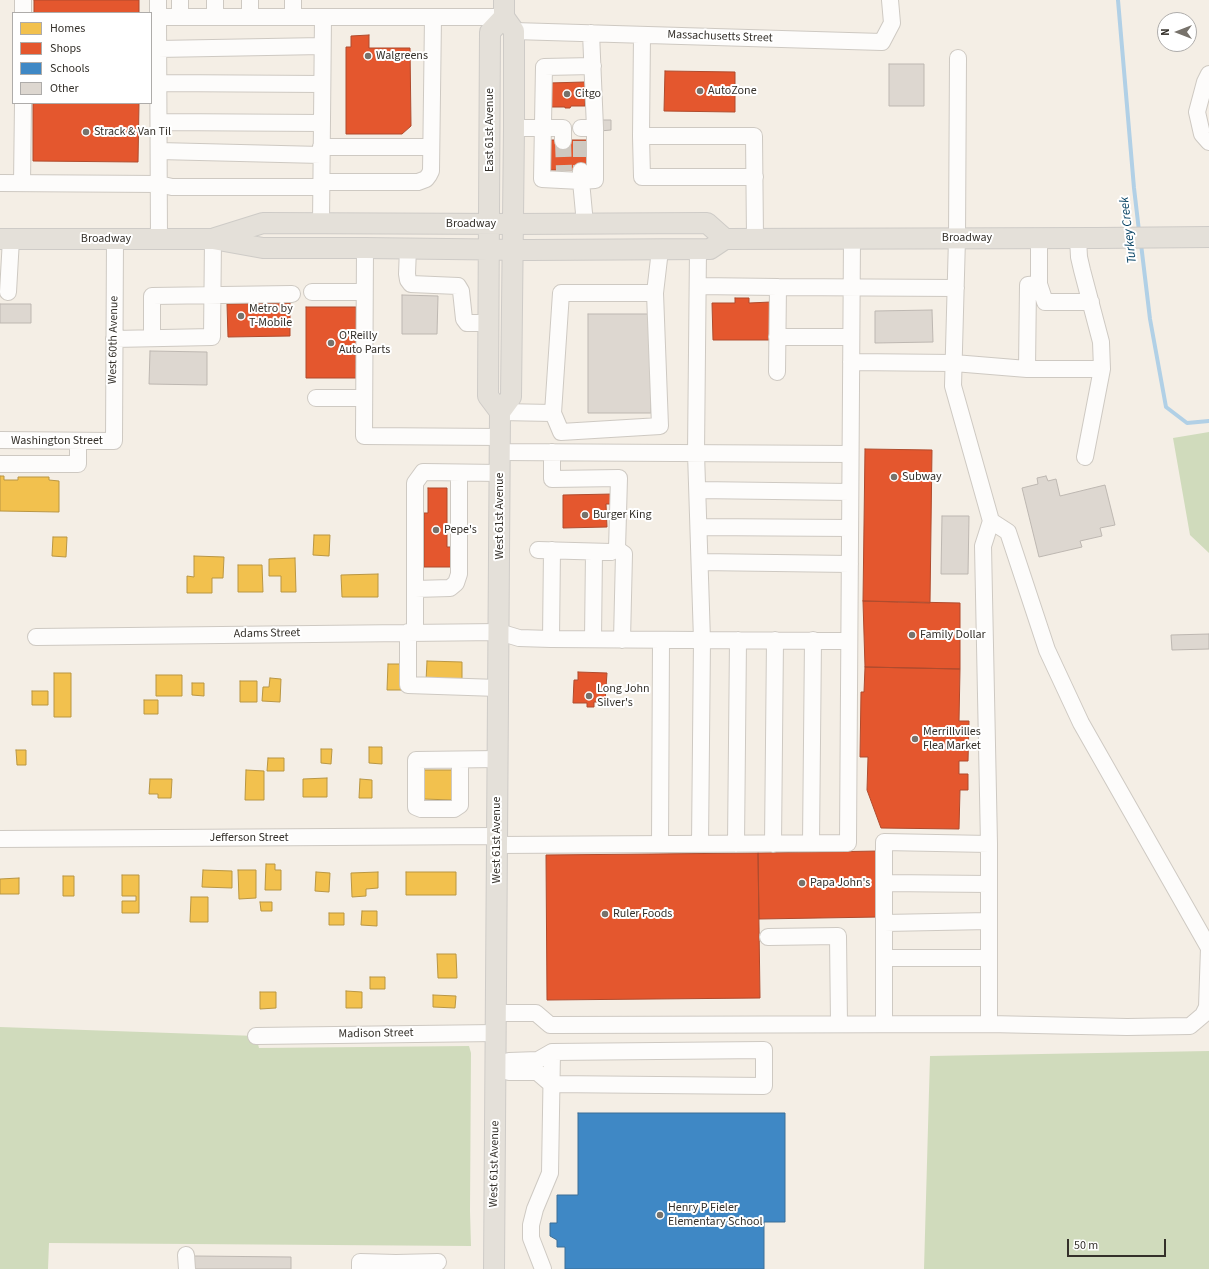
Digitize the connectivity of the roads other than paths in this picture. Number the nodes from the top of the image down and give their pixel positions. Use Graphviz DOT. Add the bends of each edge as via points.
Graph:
graph roads {
  1 [pos="24,0"];
  2 [pos="158,0"];
  3 [pos="180,0"];
  4 [pos="215,0"];
  5 [pos="250,0"];
  6 [pos="293,0"];
  7 [pos="890,0"];
  8 [pos="23,12"];
  9 [pos="507,16"];
  10 [pos="158,17"];
  11 [pos="180,17"];
  12 [pos="215,17"];
  13 [pos="250,17"];
  14 [pos="293,17"];
  15 [pos="323,17"];
  16 [pos="433,17"];
  17 [pos="591,33"];
  18 [pos="642,35"];
  19 [pos="322,46"];
  20 [pos="158,49"];
  21 [pos="958,58"];
  22 [pos="593,66"];
  23 [pos="1209,74"];
  24 [pos="158,83"];
  25 [pos="322,84"];
  26 [pos="23,104"];
  27 [pos="158,122"];
  28 [pos="322,124"];
  29 [pos="514,128"];
  30 [pos="542,128"];
  31 [pos="585,132"];
  32 [pos="641,136"];
  33 [pos="1209,142"];
  34 [pos="431,147"];
  35 [pos="158,151"];
  36 [pos="322,151"];
  37 [pos="581,176"];
  38 [pos="755,177"];
  39 [pos="0,183"];
  40 [pos="22,183"];
  41 [pos="159,184"];
  42 [pos="321,185"];
  43 [pos="321,223"];
  44 [pos="490,224"];
  45 [pos="513,224"];
  46 [pos="585,224"];
  47 [pos="1209,237"];
  48 [pos="755,238"];
  49 [pos="852,238"];
  50 [pos="957,238"];
  51 [pos="1039,238"];
  52 [pos="1088,238"];
  53 [pos="115,239"];
  54 [pos="159,239"];
  55 [pos="213,239"];
  56 [pos="726,239"];
  57 [pos="5,240"];
  58 [pos="365,248"];
  59 [pos="408,248"];
  60 [pos="490,249"];
  61 [pos="698,249"];
  62 [pos="512,250"];
  63 [pos="660,250"];
  64 [pos="1039,284"];
  65 [pos="698,286"];
  66 [pos="851,286"];
  67 [pos="778,287"];
  68 [pos="956,288"];
  69 [pos="8,292"];
  70 [pos="312,292"];
  71 [pos="364,292"];
  72 [pos="656,293"];
  73 [pos="292,294"];
  74 [pos="212,295"];
  75 [pos="1091,302"];
  76 [pos="488,323"];
  77 [pos="778,337"];
  78 [pos="851,337"];
  79 [pos="152,338"];
  80 [pos="114,339"];
  81 [pos="851,362"];
  82 [pos="954,363"];
  83 [pos="1027,369"];
  84 [pos="1102,369"];
  85 [pos="777,372"];
  86 [pos="316,398"];
  87 [pos="364,398"];
  88 [pos="500,412"];
  89 [pos="553,413"];
  90 [pos="0,440"];
  91 [pos="78,441"];
  92 [pos="114,441"];
  93 [pos="500,444"];
  94 [pos="552,452"];
  95 [pos="623,453"];
  96 [pos="696,453"];
  97 [pos="850,454"];
  98 [pos="1085,457"];
  99 [pos="0,464"];
  100 [pos="459,473"];
  101 [pos="500,473"];
  102 [pos="619,478"];
  103 [pos="698,490"];
  104 [pos="850,492"];
  105 [pos="991,521"];
  106 [pos="699,527"];
  107 [pos="850,528"];
  108 [pos="617,549"];
  109 [pos="594,552"];
  110 [pos="700,562"];
  111 [pos="850,564"];
  112 [pos="415,589"];
  113 [pos="411,632"];
  114 [pos="499,632"];
  115 [pos="36,637"];
  116 [pos="551,639"];
  117 [pos="593,639"];
  118 [pos="622,640"];
  119 [pos="661,640"];
  120 [pos="702,640"];
  121 [pos="738,640"];
  122 [pos="775,640"];
  123 [pos="813,640"];
  124 [pos="849,640"];
  125 [pos="498,688"];
  126 [pos="498,759"];
  127 [pos="460,760"];
  128 [pos="0,839"];
  129 [pos="497,841"];
  130 [pos="811,843"];
  131 [pos="660,844"];
  132 [pos="700,844"];
  133 [pos="736,844"];
  134 [pos="773,844"];
  135 [pos="989,844"];
  136 [pos="884,884"];
  137 [pos="989,884"];
  138 [pos="989,921"];
  139 [pos="884,923"];
  140 [pos="768,937"];
  141 [pos="1209,948"];
  142 [pos="884,958"];
  143 [pos="989,958"];
  144 [pos="496,1013"];
  145 [pos="839,1024"];
  146 [pos="884,1024"];
  147 [pos="989,1024"];
  148 [pos="496,1033"];
  149 [pos="256,1036"];
  150 [pos="552,1052"];
  151 [pos="496,1066"];
  152 [pos="551,1084"];
  153 [pos="438,1262"];
  154 [pos="396,1266"];
  155 [pos="360,1269"];
  156 [pos="494,1269"];
  157 [pos="543,1269"];
  1 -- 8 [label="street"];
  2 -- 10 [label="street"];
  3 -- 11 [label="street"];
  4 -- 12 [label="street"];
  5 -- 13 [label="street"];
  6 -- 14 [label="street"];
  7 -- 18 [label="street, Massachusetts Street" via="892,23 882,42"];
  9 -- 16 [label="street, Massachusetts Street"];
  9 -- 17 [label="street, Massachusetts Street"];
  9 -- 29 [label="main road, East 61st Avenue"];
  9 -- 44 [label="main road, East 61st Avenue" via="490,32"];
  10 -- 11 [label="street, Massachusetts Street"];
  10 -- 20 [label="street"];
  11 -- 12 [label="street, Massachusetts Street"];
  12 -- 13 [label="street, Massachusetts Street"];
  13 -- 14 [label="street, Massachusetts Street"];
  14 -- 15 [label="street, Massachusetts Street"];
  15 -- 16 [label="street, Massachusetts Street"];
  15 -- 19 [label="street"];
  16 -- 34 [label="street"];
  17 -- 18 [label="street, Massachusetts Street"];
  17 -- 22 [label="street"];
  18 -- 32 [label="street"];
  19 -- 20 [label="street"];
  19 -- 25 [label="street"];
  20 -- 24 [label="street"];
  21 -- 50 [label="street"];
  22 -- 30 [label="street" via="544,67"];
  22 -- 31 [label="street"];
  23 -- 33 [label="street" via="1197,112 1202,134"];
  24 -- 25 [label="street"];
  24 -- 27 [label="street"];
  25 -- 28 [label="street"];
  26 -- 40 [label="street"];
  27 -- 28 [label="street"];
  27 -- 35 [label="street"];
  28 -- 36 [label="street"];
  29 -- 30 [label="street"];
  29 -- 45 [label="main road, East 61st Avenue"];
  30 -- 31 [label="street" via="563,135"];
  30 -- 37 [label="street" via="542,179 564,175"];
  31 -- 37 [label="street" via="595,180"];
  32 -- 38 [label="street" via="754,136"];
  32 -- 38 [label="street" via="642,177"];
  34 -- 36 [label="street"];
  34 -- 42 [label="street" via="431,171 423,181"];
  35 -- 36 [label="street"];
  35 -- 41 [label="street"];
  36 -- 42 [label="street"];
  37 -- 46 [label="street"];
  38 -- 48 [label="street"];
  39 -- 40 [label="street"];
  40 -- 41 [label="street"];
  41 -- 42 [label="street" via="172,187"];
  41 -- 54 [label="street"];
  42 -- 43 [label="street"];
  43 -- 44 [label="main road, Broadway"];
  43 -- 55 [label="main road, Broadway" via="263,223"];
  44 -- 45 [label="main road, Broadway"];
  44 -- 60 [label="main road, East 61st Avenue"];
  45 -- 46 [label="main road, Broadway"];
  45 -- 62 [label="main road"];
  46 -- 56 [label="main road, Broadway" via="707,223"];
  47 -- 52 [label="main road, Broadway"];
  48 -- 49 [label="main road, Broadway"];
  48 -- 56 [label="main road, Broadway"];
  49 -- 50 [label="main road, Broadway"];
  49 -- 66 [label="street"];
  50 -- 51 [label="main road, Broadway"];
  50 -- 68 [label="street"];
  51 -- 52 [label="main road, Broadway"];
  51 -- 64 [label="street"];
  52 -- 75 [label="street" via="1081,263"];
  53 -- 54 [label="main road, Broadway"];
  53 -- 57 [label="main road, Broadway"];
  53 -- 80 [label="street, West 60th Avenue"];
  54 -- 55 [label="main road, Broadway"];
  55 -- 58 [label="main road, Broadway" via="263,248"];
  55 -- 74 [label="street"];
  56 -- 61 [label="main road, Broadway" via="710,249"];
  57 -- 69 [label="street"];
  58 -- 59 [label="main road, Broadway"];
  58 -- 71 [label="street"];
  59 -- 60 [label="main road, Broadway"];
  59 -- 76 [label="street" via="407,274 411,284 458,286 467,323"];
  60 -- 62 [label="main road, Broadway"];
  60 -- 76 [label="main road"];
  61 -- 63 [label="main road, Broadway"];
  61 -- 65 [label="street"];
  62 -- 63 [label="main road, Broadway"];
  62 -- 88 [label="main road" via="511,397"];
  63 -- 72 [label="street"];
  64 -- 75 [label="street" via="1045,302"];
  64 -- 83 [label="street" via="1028,285"];
  65 -- 67 [label="street"];
  65 -- 96 [label="street"];
  66 -- 67 [label="street"];
  66 -- 68 [label="street"];
  66 -- 78 [label="street"];
  67 -- 77 [label="street"];
  68 -- 82 [label="street"];
  70 -- 71 [label="street"];
  71 -- 87 [label="street"];
  72 -- 89 [label="street" via="561,293"];
  72 -- 89 [label="street" via="660,426 561,432"];
  73 -- 74 [label="street"];
  74 -- 79 [label="street" via="212,337"];
  74 -- 79 [label="street" via="152,296"];
  75 -- 84 [label="street" via="1101,342"];
  76 -- 88 [label="main road" via="488,396"];
  77 -- 78 [label="street"];
  77 -- 85 [label="street"];
  78 -- 81 [label="street"];
  79 -- 80 [label="street"];
  80 -- 92 [label="street, West 60th Avenue"];
  81 -- 82 [label="street"];
  81 -- 97 [label="street"];
  82 -- 83 [label="street"];
  82 -- 105 [label="street" via="953,386"];
  83 -- 84 [label="street"];
  84 -- 98 [label="street"];
  86 -- 87 [label="street"];
  87 -- 93 [label="street" via="364,436"];
  88 -- 89 [label="street"];
  88 -- 93 [label="main road, West 61st Avenue"];
  90 -- 91 [label="street, Washington Street"];
  91 -- 92 [label="street, Washington Street"];
  91 -- 99 [label="street" via="78,464"];
  93 -- 94 [label="street"];
  93 -- 101 [label="main road, West 61st Avenue"];
  94 -- 95 [label="street"];
  94 -- 102 [label="street" via="552,480"];
  95 -- 96 [label="street"];
  95 -- 102 [label="street"];
  96 -- 97 [label="street"];
  96 -- 103 [label="street"];
  97 -- 104 [label="street"];
  100 -- 101 [label="street"];
  100 -- 112 [label="street" via="459,574 456,583 450,588"];
  100 -- 112 [label="street" via="422,472 415,483"];
  101 -- 114 [label="main road, West 61st Avenue"];
  102 -- 108 [label="street"];
  103 -- 104 [label="street"];
  103 -- 106 [label="street"];
  104 -- 107 [label="street"];
  105 -- 135 [label="street" via="983,546"];
  105 -- 141 [label="street" via="1008,532 1047,650 1081,723"];
  106 -- 107 [label="street"];
  106 -- 110 [label="street"];
  107 -- 111 [label="street"];
  108 -- 109 [label="street" via="611,552"];
  108 -- 118 [label="street" via="624,554"];
  109 -- 116 [label="street" via="545,550"];
  109 -- 117 [label="street"];
  110 -- 111 [label="street"];
  110 -- 120 [label="street"];
  111 -- 124 [label="street"];
  112 -- 113 [label="street"];
  113 -- 114 [label="street, Adams Street"];
  113 -- 115 [label="street, Adams Street"];
  113 -- 125 [label="street" via="408,685"];
  114 -- 116 [label="street, Adams Street" via="519,638"];
  114 -- 125 [label="main road, West 61st Avenue"];
  116 -- 117 [label="street, Adams Street"];
  117 -- 118 [label="street, Adams Street"];
  118 -- 119 [label="street, Adams Street"];
  119 -- 120 [label="street, Adams Street"];
  119 -- 131 [label="street"];
  120 -- 121 [label="street, Adams Street"];
  120 -- 132 [label="street"];
  121 -- 122 [label="street, Adams Street"];
  121 -- 133 [label="street"];
  122 -- 123 [label="street, Adams Street"];
  122 -- 134 [label="street"];
  123 -- 124 [label="street, Adams Street"];
  123 -- 130 [label="street"];
  124 -- 130 [label="street, Jefferson Street" via="848,843"];
  125 -- 126 [label="main road, West 61st Avenue"];
  126 -- 127 [label="street"];
  126 -- 129 [label="main road, West 61st Avenue"];
  128 -- 129 [label="street, Jefferson Street"];
  129 -- 131 [label="street, Jefferson Street"];
  129 -- 144 [label="main road, West 61st Avenue"];
  130 -- 134 [label="street, Jefferson Street"];
  131 -- 132 [label="street, Jefferson Street"];
  132 -- 133 [label="street, Jefferson Street"];
  133 -- 134 [label="street, Jefferson Street"];
  135 -- 136 [label="street" via="884,842"];
  135 -- 137 [label="street"];
  136 -- 137 [label="street"];
  136 -- 139 [label="street"];
  137 -- 138 [label="street"];
  138 -- 139 [label="street"];
  138 -- 143 [label="street"];
  139 -- 142 [label="street"];
  140 -- 145 [label="street" via="838,936"];
  141 -- 147 [label="street" via="1207,1007 1203,1015 1190,1026"];
  142 -- 143 [label="street"];
  142 -- 146 [label="street"];
  143 -- 147 [label="street"];
  144 -- 145 [label="street" via="536,1013 550,1025"];
  144 -- 148 [label="main road, West 61st Avenue"];
  145 -- 146 [label="street"];
  146 -- 147 [label="street"];
  148 -- 149 [label="street, Madison Street"];
  148 -- 151 [label="main road, West 61st Avenue"];
  150 -- 151 [label="street" via="538,1060 509,1061"];
  150 -- 152 [label="street"];
  150 -- 152 [label="street" via="764,1050 764,1086"];
  151 -- 152 [label="street" via="510,1072 537,1072"];
  151 -- 156 [label="main road, West 61st Avenue"];
  152 -- 157 [label="street" via="550,1173 531,1225 531,1238"];
  153 -- 154 [label="street"];
  154 -- 155 [label="street" via="360,1262"];
}
